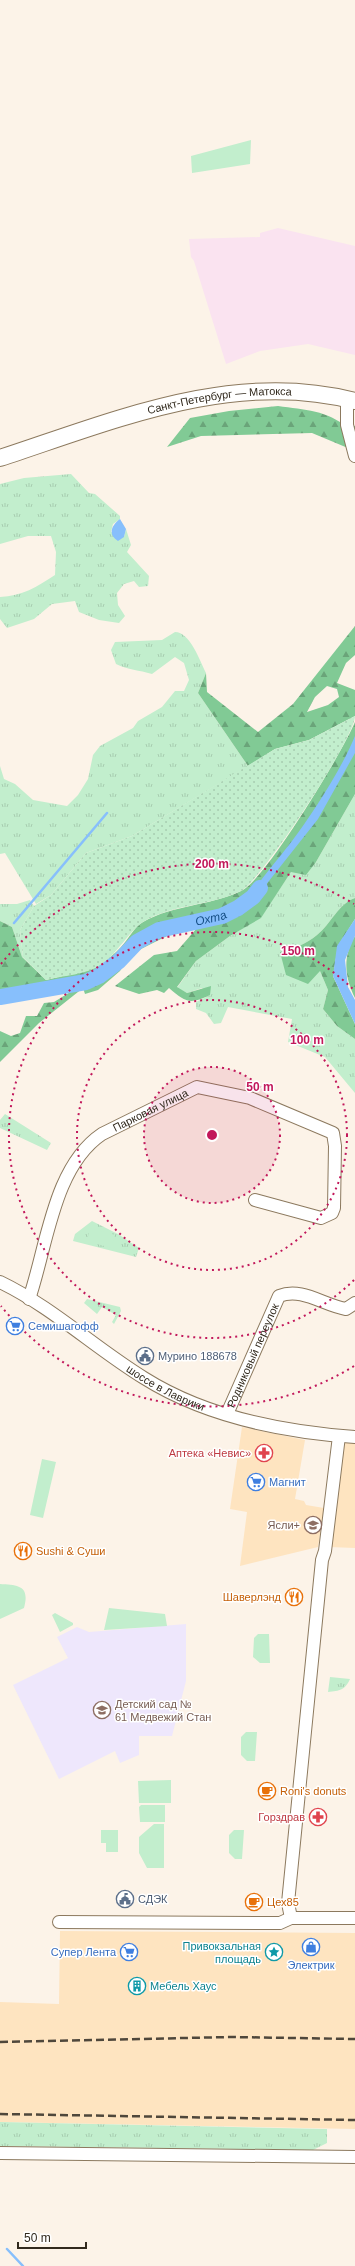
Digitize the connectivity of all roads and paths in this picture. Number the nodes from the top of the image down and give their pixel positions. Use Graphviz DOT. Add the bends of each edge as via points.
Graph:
graph roads {
  1 [pos="351,400"];
  2 [pos="355,456"];
  3 [pos="0,458"];
  4 [pos="255,1200"];
  5 [pos="0,1282"];
  6 [pos="29,1299"];
  7 [pos="355,1303"];
  8 [pos="227,1414"];
  9 [pos="339,1436"];
  10 [pos="355,1437"];
  11 [pos="291,1918"];
  12 [pos="355,1918"];
  13 [pos="58,1922"];
  14 [pos="0,2153"];
  15 [pos="355,2157"];
  1 -- 2 [label="street" via="347,425"];
  1 -- 3 [label="main road, Санкт-Петербург — Матокса" via="300,391 242,392 183,401"];
  4 -- 6 [label="street, Парковая улица" via="321,1218 332,1213 335,1146 333,1133 250,1098 198,1086 93,1140 70,1169 60,1191"];
  5 -- 6 [label="street, шоссе в Лаврики"];
  6 -- 8 [label="street, шоссе в Лаврики" via="153,1384 205,1408"];
  7 -- 8 [label="street, Родниковый переулок" via="346,1309 300,1293 289,1292 279,1296"];
  8 -- 9 [label="street, шоссе в Лаврики" via="272,1426"];
  9 -- 10 [label="street, шоссе в Лаврики"];
  9 -- 11 [label="street" via="322,1560 288,1903"];
  11 -- 12 [label="street"];
  11 -- 13 [label="street" via="280,1923"];
  14 -- 15 [label="street"];
}
